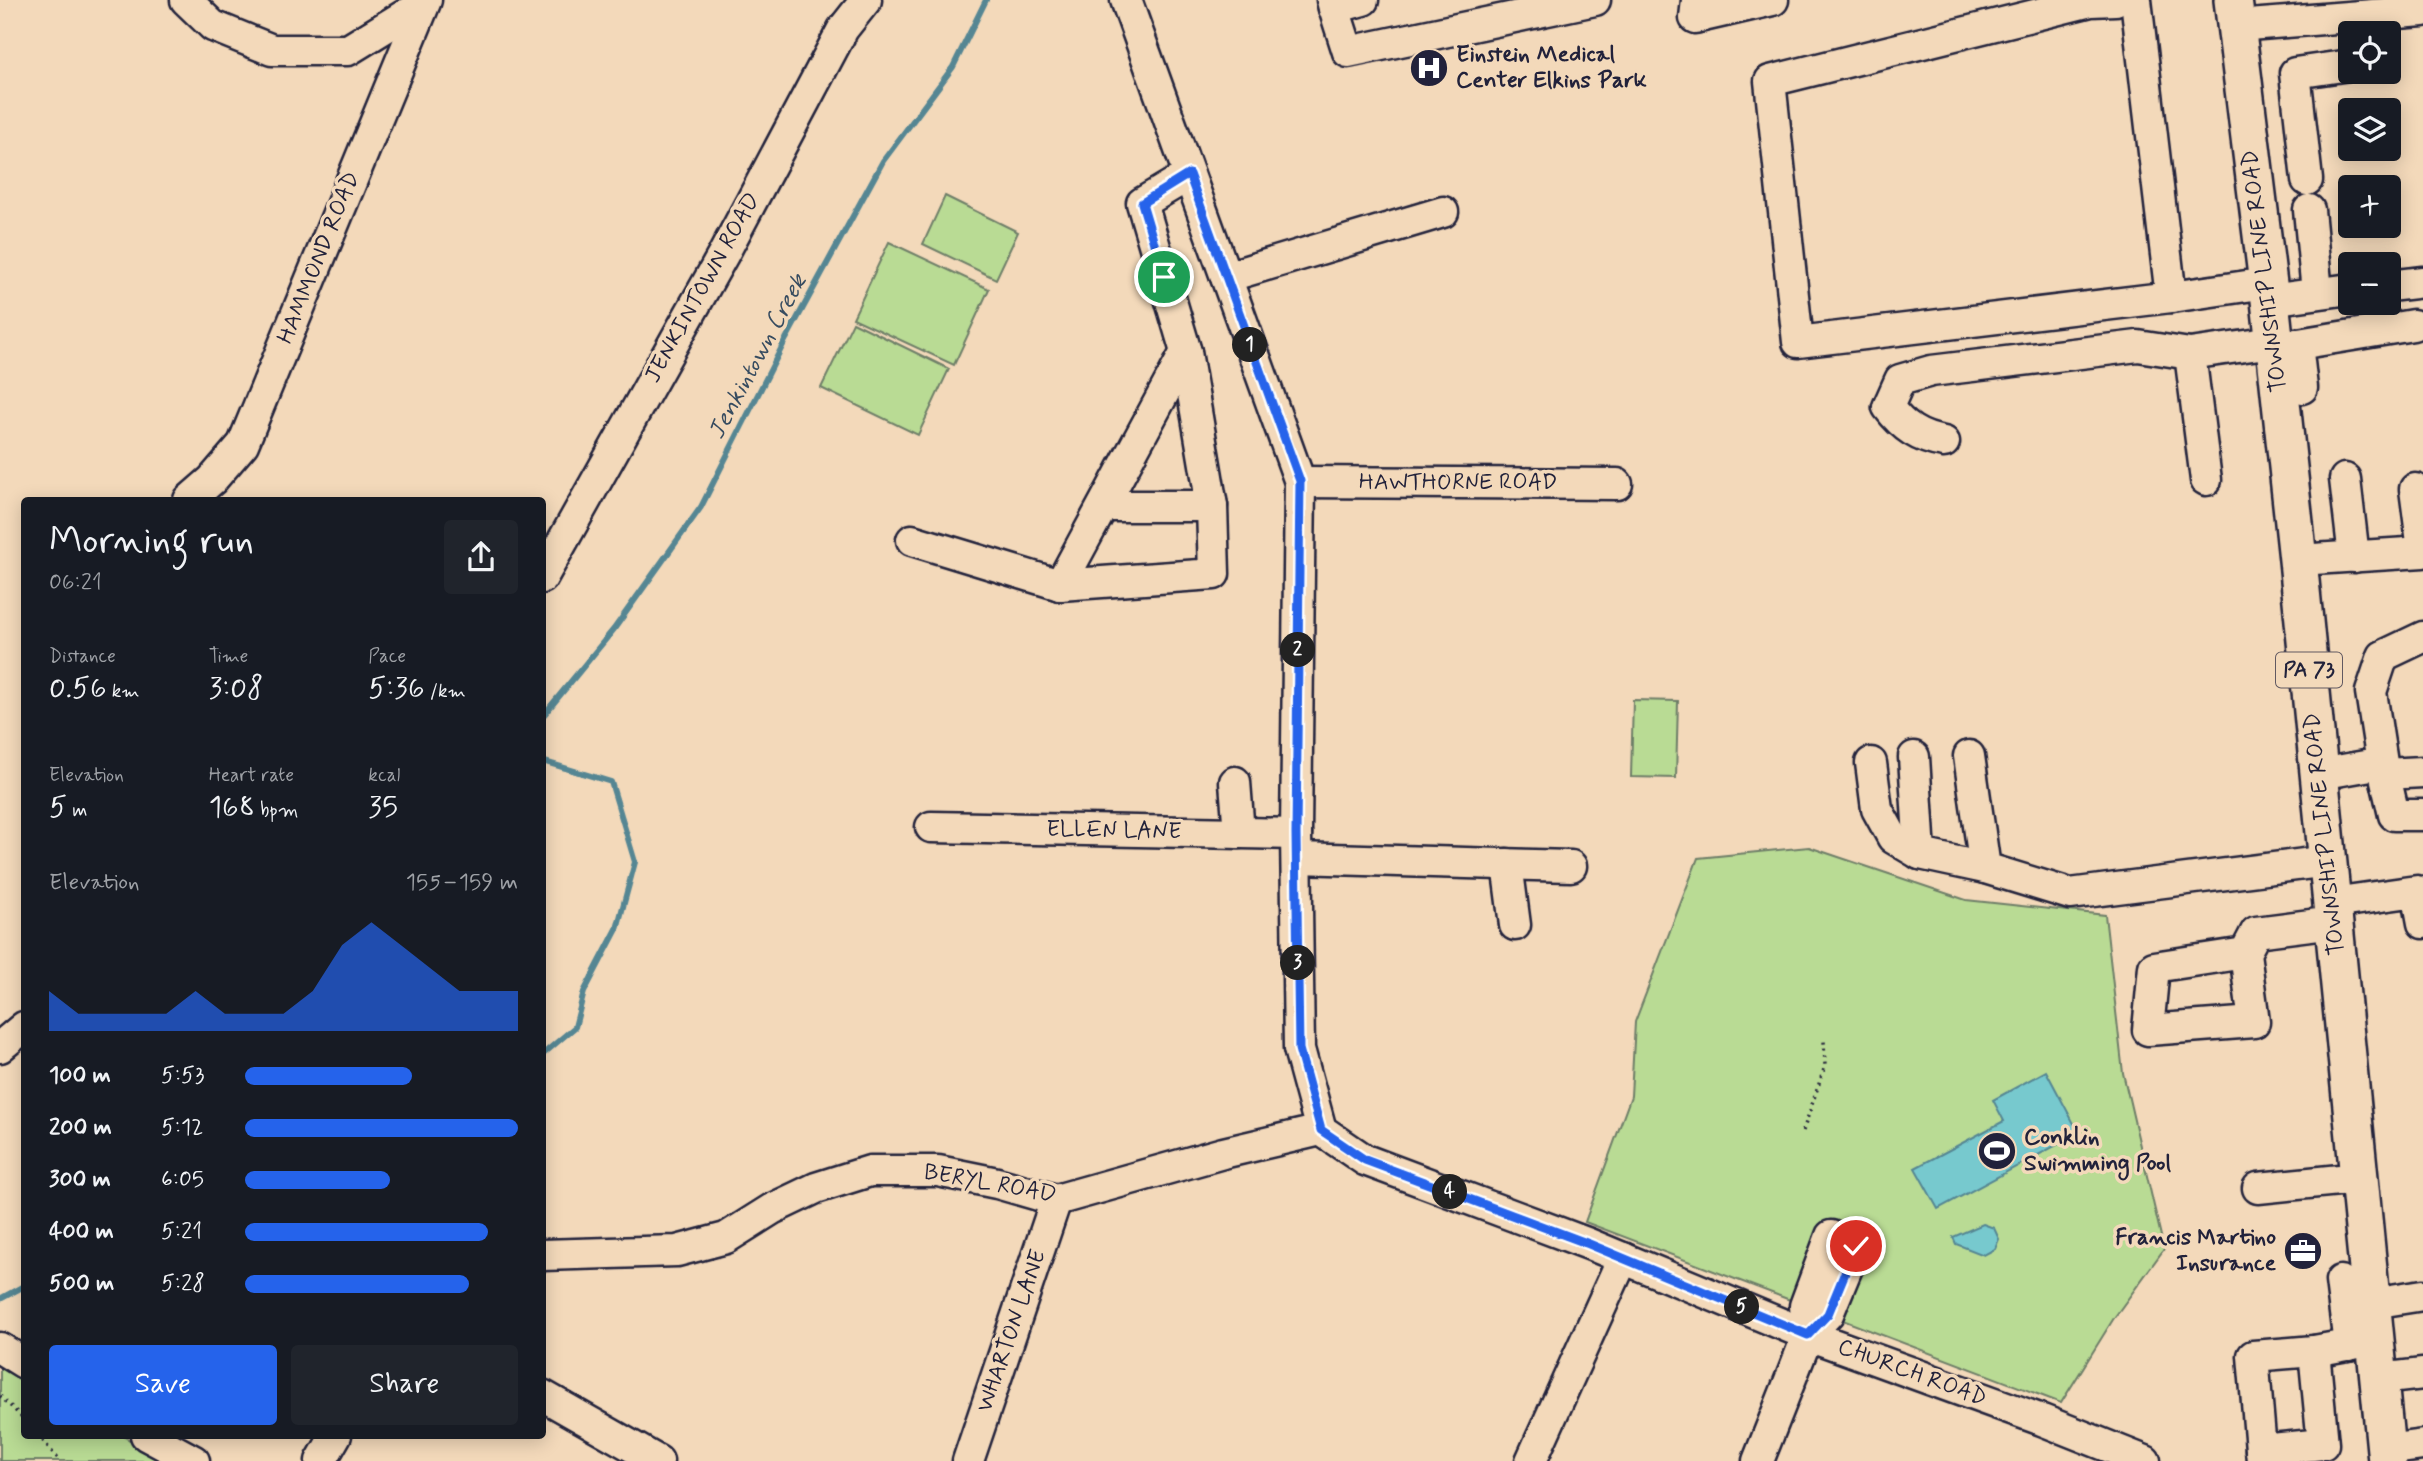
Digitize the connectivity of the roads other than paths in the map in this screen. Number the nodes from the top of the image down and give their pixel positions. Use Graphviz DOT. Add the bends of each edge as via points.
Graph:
graph roads {
  1 [pos="186,0"];
  2 [pos="866,0"];
  3 [pos="1126,0"];
  4 [pos="1363,0"];
  5 [pos="1595,0"];
  6 [pos="1697,0"];
  7 [pos="1773,0"];
  8 [pos="2115,0"];
  9 [pos="2136,0"];
  10 [pos="424,2"];
  11 [pos="1333,4"];
  12 [pos="2423,11"];
  13 [pos="2234,13"];
  14 [pos="2358,16"];
  15 [pos="2338,67"];
  16 [pos="1189,174"];
  17 [pos="2306,180"];
  18 [pos="2309,210"];
  19 [pos="1443,212"];
  20 [pos="1226,277"];
  21 [pos="2423,282"];
  22 [pos="2401,285"];
  23 [pos="2338,290"];
  24 [pos="2269,291"];
  25 [pos="2317,292"];
  26 [pos="2171,298"];
  27 [pos="2413,326"];
  28 [pos="2281,344"];
  29 [pos="1186,352"];
  30 [pos="2190,354"];
  31 [pos="2302,388"];
  32 [pos="1944,442"];
  33 [pos="2345,479"];
  34 [pos="2206,480"];
  35 [pos="1300,481"];
  36 [pos="1617,484"];
  37 [pos="2414,489"];
  38 [pos="192,497"];
  39 [pos="1104,506"];
  40 [pos="1212,506"];
  41 [pos="912,540"];
  42 [pos="2423,551"];
  43 [pos="2354,557"];
  44 [pos="2298,560"];
  45 [pos="546,571"];
  46 [pos="1060,585"];
  47 [pos="2423,637"];
  48 [pos="1969,756"];
  49 [pos="1914,757"];
  50 [pos="1871,763"];
  51 [pos="2384,769"];
  52 [pos="2423,772"];
  53 [pos="2320,774"];
  54 [pos="1235,782"];
  55 [pos="2423,815"];
  56 [pos="932,827"];
  57 [pos="1239,833"];
  58 [pos="1297,846"];
  59 [pos="1920,854"];
  60 [pos="2328,861"];
  61 [pos="1507,864"];
  62 [pos="1571,866"];
  63 [pos="1984,868"];
  64 [pos="2333,913"];
  65 [pos="2423,923"];
  66 [pos="1516,925"];
  67 [pos="2245,953"];
  68 [pos="21,1030"];
  69 [pos="0,1047"];
  70 [pos="1321,1130"];
  71 [pos="2360,1178"];
  72 [pos="2258,1188"];
  73 [pos="1056,1200"];
  74 [pos="1843,1241"];
  75 [pos="546,1255"];
  76 [pos="1623,1258"];
  77 [pos="2341,1281"];
  78 [pos="2423,1295"];
  79 [pos="2372,1303"];
  80 [pos="1808,1335"];
  81 [pos="2362,1343"];
  82 [pos="0,1348"];
  83 [pos="2314,1351"];
  84 [pos="21,1361"];
  85 [pos="2423,1374"];
  86 [pos="2380,1379"];
  87 [pos="546,1397"];
  88 [pos="153,1439"];
  89 [pos="334,1439"];
  90 [pos="2423,1445"];
  91 [pos="2261,1455"];
  92 [pos="2387,1455"];
  93 [pos="194,1461"];
  94 [pos="321,1461"];
  95 [pos="658,1461"];
  96 [pos="968,1461"];
  97 [pos="1531,1461"];
  98 [pos="1758,1461"];
  99 [pos="2145,1461"];
  1 -- 10 [label="street" via="213,26 272,50 348,50"];
  2 -- 45 [label="street, JENKINTOWN ROAD" via="843,29"];
  3 -- 16 [label="street"];
  4 -- 11 [label="street"];
  5 -- 11 [label="street" via="1348,52"];
  6 -- 7 [label="street" via="1695,18"];
  8 -- 26 [label="street" via="2091,1 1770,81 1798,342"];
  9 -- 26 [label="street"];
  10 -- 38 [label="street, HAMMOND ROAD" via="243,444"];
  12 -- 14 [label="street"];
  13 -- 14 [label="street"];
  13 -- 24 [label="main road, TOWNSHIP LINE ROAD / PA 73"];
  15 -- 17 [label="street" via="2295,73"];
  16 -- 20 [label="street"];
  16 -- 29 [label="street" via="1142,203"];
  18 -- 25 [label="street"];
  19 -- 20 [label="street"];
  20 -- 35 [label="street"];
  21 -- 22 [label="street"];
  23 -- 25 [label="street"];
  24 -- 25 [label="street"];
  24 -- 26 [label="street"];
  24 -- 28 [label="main road, TOWNSHIP LINE ROAD / PA 73"];
  27 -- 28 [label="street"];
  28 -- 30 [label="street"];
  28 -- 31 [label="street"];
  28 -- 44 [label="main road, TOWNSHIP LINE ROAD / PA 73"];
  29 -- 39 [label="street"];
  29 -- 40 [label="street"];
  30 -- 32 [label="street" via="2138,346 1931,371 1900,380 1888,407 1900,423 1926,439"];
  30 -- 34 [label="street"];
  33 -- 43 [label="street"];
  35 -- 36 [label="street, HAWTHORNE ROAD"];
  35 -- 58 [label="street"];
  37 -- 42 [label="street"];
  39 -- 40 [label="street"];
  39 -- 46 [label="street"];
  40 -- 46 [label="street" via="1214,574"];
  41 -- 46 [label="street"];
  42 -- 43 [label="street"];
  43 -- 44 [label="street"];
  44 -- 53 [label="main road, TOWNSHIP LINE ROAD / PA 73"];
  47 -- 51 [label="street" via="2383,656 2371,692"];
  48 -- 63 [label="street"];
  49 -- 59 [label="street"];
  50 -- 59 [label="street" via="1877,810 1893,838"];
  51 -- 52 [label="street"];
  51 -- 53 [label="street"];
  51 -- 55 [label="street" via="2394,815"];
  53 -- 60 [label="main road, TOWNSHIP LINE ROAD / PA 73"];
  54 -- 57 [label="street"];
  56 -- 57 [label="street, ELLEN LANE"];
  57 -- 58 [label="street, ELLEN LANE"];
  58 -- 61 [label="street, ELLEN LANE"];
  58 -- 70 [label="street" via="1299,1049"];
  59 -- 63 [label="street"];
  60 -- 63 [label="street" via="2070,894"];
  60 -- 64 [label="main road, TOWNSHIP LINE ROAD / PA 73"];
  61 -- 62 [label="street, ELLEN LANE"];
  61 -- 66 [label="street"];
  64 -- 65 [label="street" via="2417,891"];
  64 -- 67 [label="street" via="2256,933"];
  64 -- 71 [label="main road, TOWNSHIP LINE ROAD / PA 73"];
  68 -- 69 [label="street"];
  70 -- 73 [label="street, BERYL ROAD"];
  70 -- 76 [label="street, CHURCH ROAD" via="1365,1160"];
  71 -- 72 [label="street"];
  71 -- 79 [label="main road, TOWNSHIP LINE ROAD / PA 73"];
  73 -- 75 [label="street, BERYL ROAD" via="938,1171 870,1171 816,1188 726,1238 677,1251"];
  73 -- 96 [label="street, WHARTON LANE"];
  74 -- 80 [label="street" via="1805,1306"];
  76 -- 80 [label="street, CHURCH ROAD"];
  76 -- 97 [label="street"];
  77 -- 81 [label="street"];
  78 -- 79 [label="street"];
  79 -- 81 [label="main road, TOWNSHIP LINE ROAD / PA 73"];
  80 -- 98 [label="street"];
  80 -- 99 [label="street, CHURCH ROAD"];
  81 -- 83 [label="street"];
  81 -- 86 [label="main road, TOWNSHIP LINE ROAD / PA 73"];
  82 -- 84 [label="street"];
  83 -- 91 [label="street" via="2323,1444"];
  83 -- 91 [label="street" via="2253,1356"];
  85 -- 86 [label="street"];
  86 -- 92 [label="main road, TOWNSHIP LINE ROAD / PA 73"];
  87 -- 95 [label="street"];
  88 -- 93 [label="street"];
  89 -- 94 [label="street"];
  90 -- 92 [label="street"];
}
